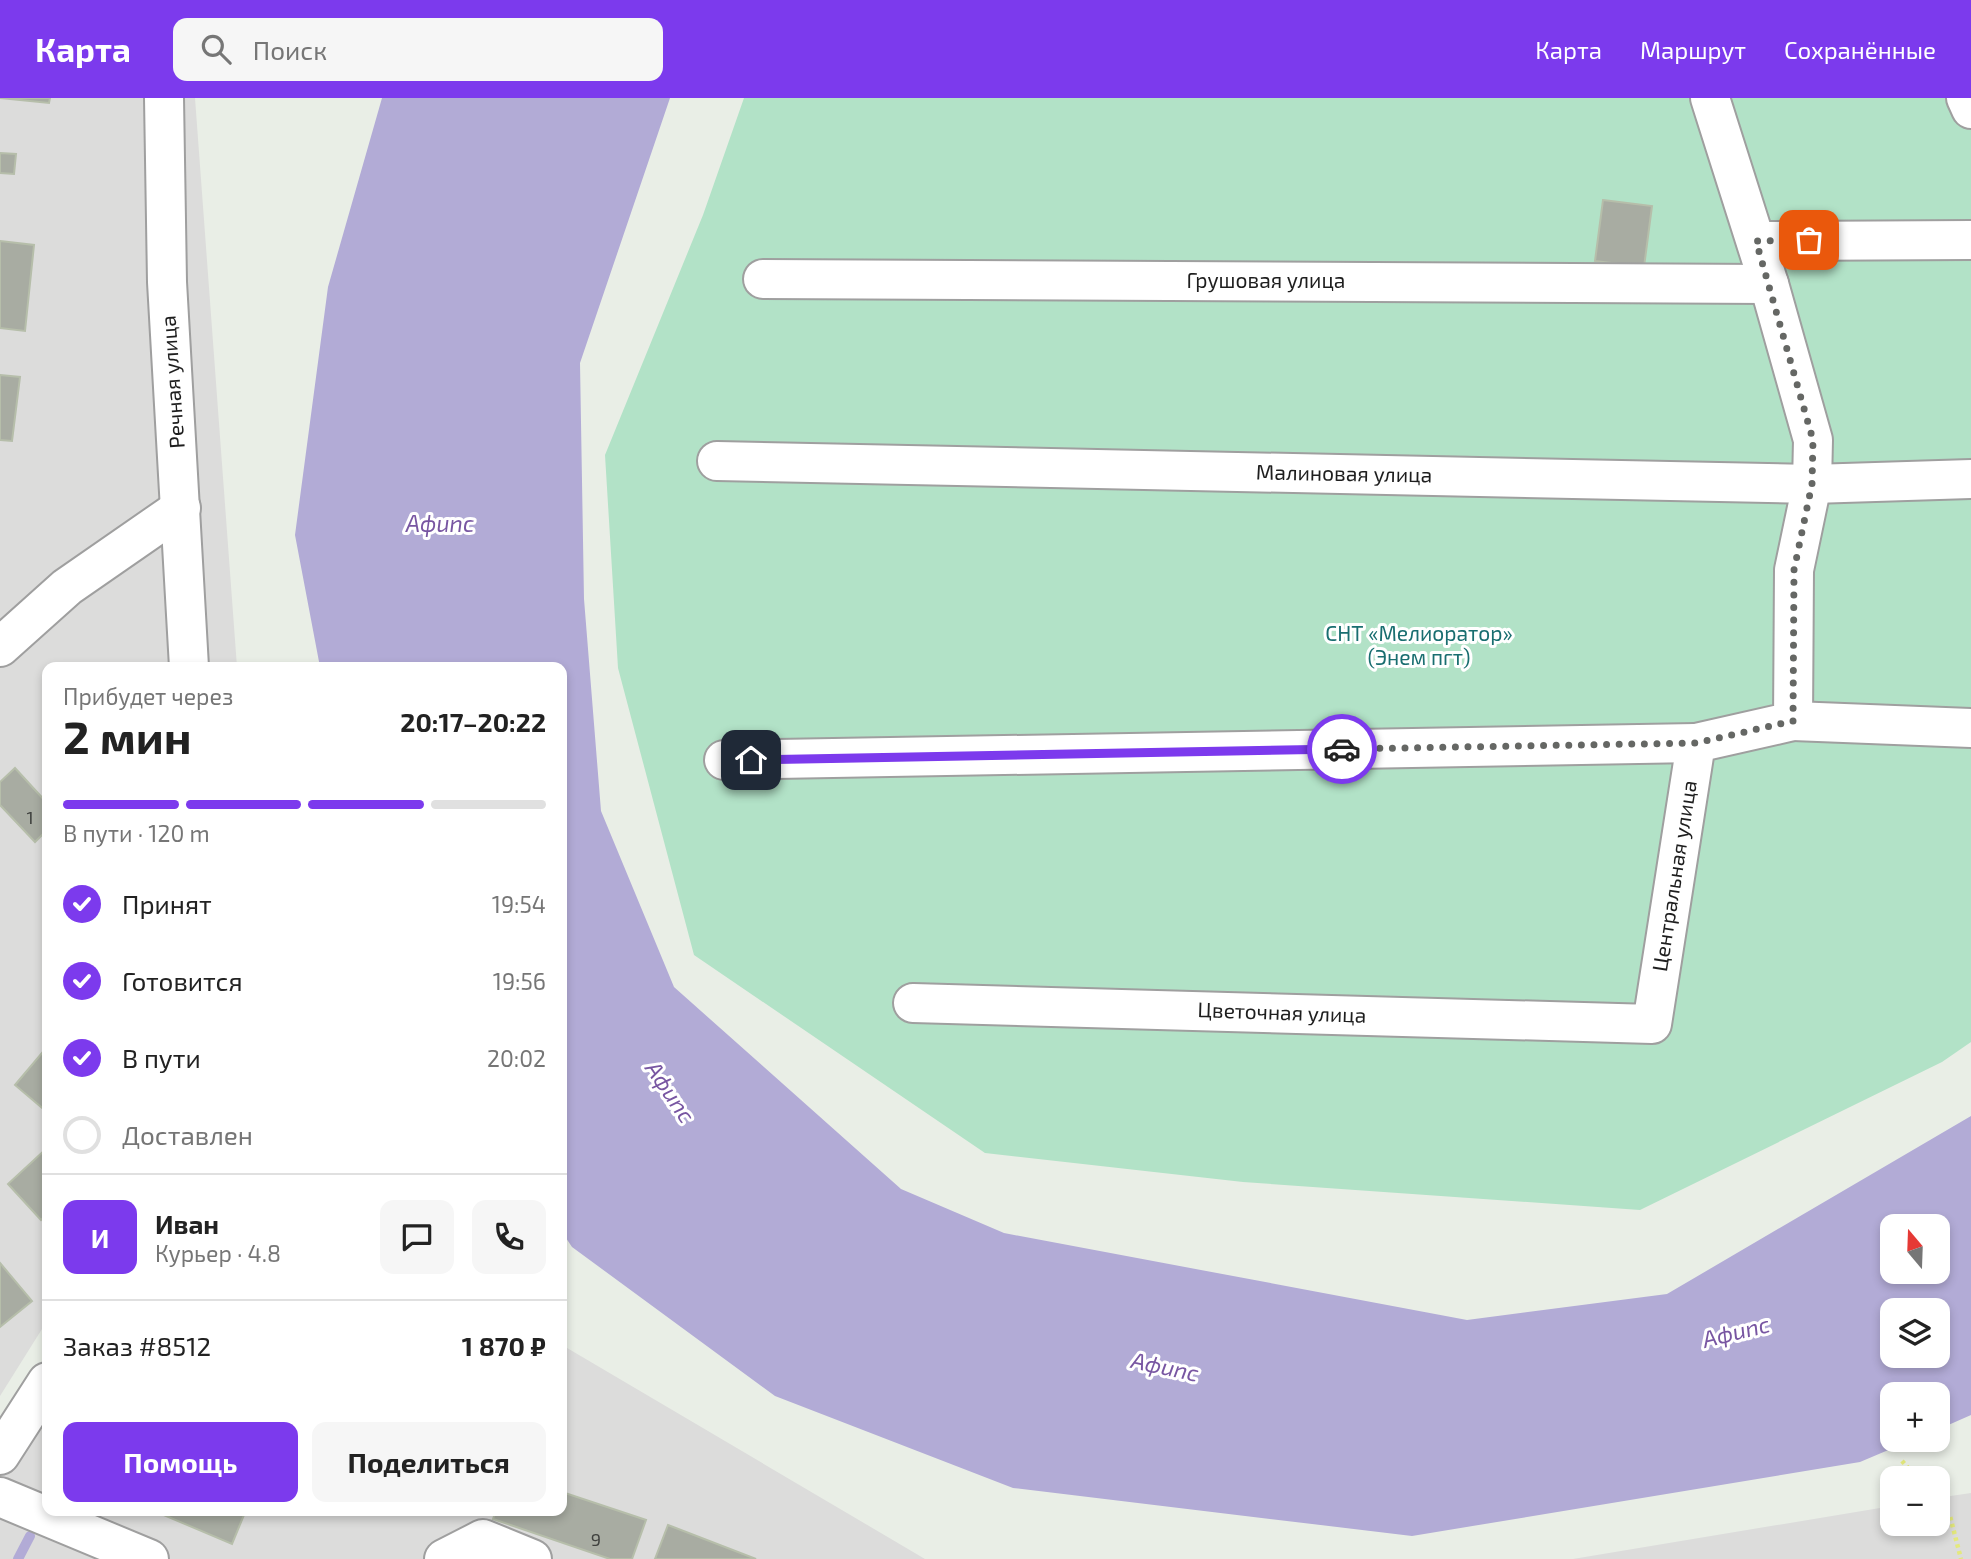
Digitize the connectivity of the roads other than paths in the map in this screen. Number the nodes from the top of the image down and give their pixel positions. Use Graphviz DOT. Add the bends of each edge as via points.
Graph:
graph roads {
  1 [pos="164,98"];
  2 [pos="1710,98"];
  3 [pos="1966,98"];
  4 [pos="1971,109"];
  5 [pos="1971,240"];
  6 [pos="1756,241"];
  7 [pos="763,279"];
  8 [pos="1769,284"];
  9 [pos="717,461"];
  10 [pos="1971,479"];
  11 [pos="1812,484"];
  12 [pos="181,509"];
  13 [pos="0,647"];
  14 [pos="189,662"];
  15 [pos="1793,721"];
  16 [pos="1971,728"];
  17 [pos="1696,743"];
  18 [pos="723,760"];
  19 [pos="913,1003"];
  20 [pos="1652,1024"];
  21 [pos="42,1390"];
  22 [pos="0,1455"];
  23 [pos="0,1497"];
  24 [pos="42,1514"];
  25 [pos="46,1516"];
  26 [pos="149,1559"];
  27 [pos="444,1559"];
  28 [pos="533,1559"];
  1 -- 12 [label="street, Речная улица" via="167,282"];
  2 -- 6 [label="street"];
  3 -- 4 [label="street"];
  5 -- 6 [label="street"];
  6 -- 8 [label="street"];
  7 -- 8 [label="street, Грушовая улица"];
  8 -- 11 [label="street" via="1813,440"];
  9 -- 11 [label="street, Малиновая улица"];
  10 -- 11 [label="street, Малиновая улица"];
  11 -- 15 [label="street" via="1794,570"];
  12 -- 13 [label="street" via="67,587"];
  12 -- 14 [label="street, Речная улица"];
  15 -- 16 [label="street"];
  15 -- 17 [label="street"];
  17 -- 18 [label="street"];
  17 -- 20 [label="street, Центральная улица"];
  19 -- 20 [label="street, Цветочная улица"];
  21 -- 22 [label="street"];
  23 -- 24 [label="street"];
  25 -- 26 [label="street"];
  27 -- 28 [label="street" via="482,1539"];
}
